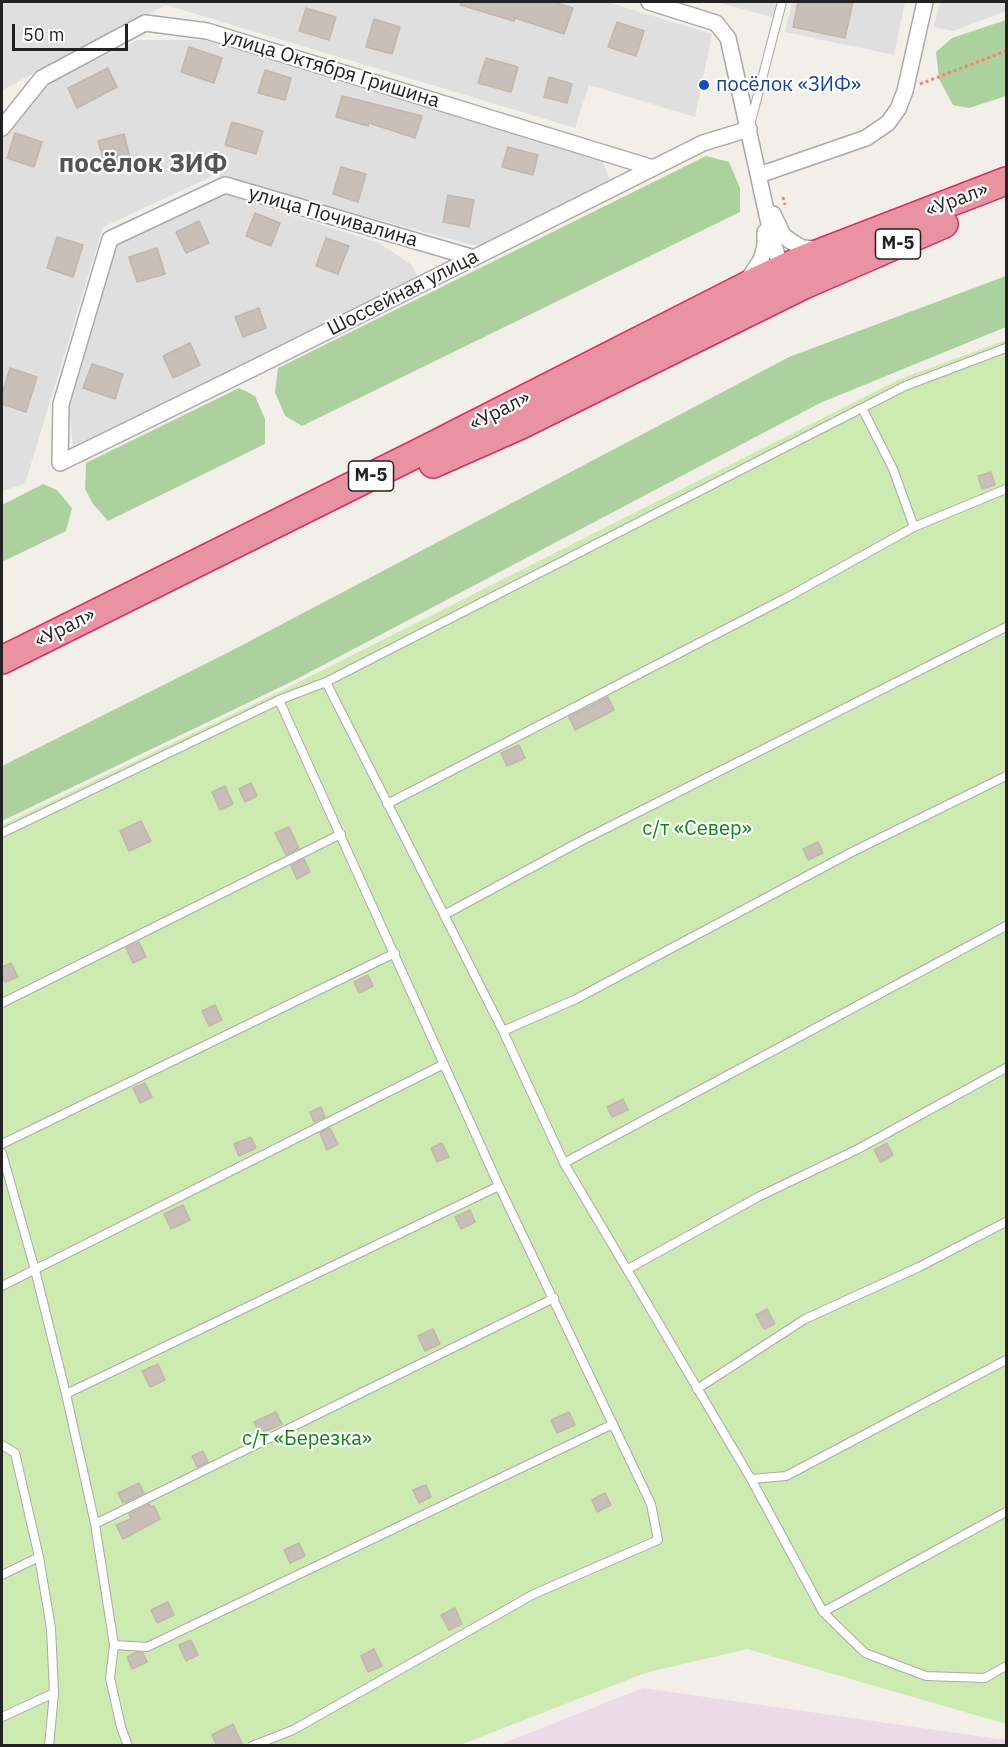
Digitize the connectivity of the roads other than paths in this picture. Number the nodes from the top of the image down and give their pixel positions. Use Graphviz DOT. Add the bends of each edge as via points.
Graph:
graph roads {
  1 [pos="649,2"];
  2 [pos="782,2"];
  3 [pos="925,2"];
  4 [pos="2,128"];
  5 [pos="749,129"];
  6 [pos="653,168"];
  7 [pos="759,175"];
  8 [pos="1006,182"];
  9 [pos="1006,199"];
  10 [pos="834,247"];
  11 [pos="474,258"];
  12 [pos="786,280"];
  13 [pos="739,289"];
  14 [pos="1006,348"];
  15 [pos="862,408"];
  16 [pos="60,463"];
  17 [pos="1006,489"];
  18 [pos="914,527"];
  19 [pos="1006,627"];
  20 [pos="2,660"];
  21 [pos="2,678"];
  22 [pos="326,682"];
  23 [pos="279,700"];
  24 [pos="1006,776"];
  25 [pos="387,804"];
  26 [pos="2,833"];
  27 [pos="341,834"];
  28 [pos="444,915"];
  29 [pos="1006,926"];
  30 [pos="395,953"];
  31 [pos="2,1003"];
  32 [pos="503,1031"];
  33 [pos="444,1064"];
  34 [pos="1006,1068"];
  35 [pos="2,1144"];
  36 [pos="2,1153"];
  37 [pos="564,1162"];
  38 [pos="499,1186"];
  39 [pos="1006,1222"];
  40 [pos="628,1269"];
  41 [pos="35,1270"];
  42 [pos="2,1286"];
  43 [pos="554,1298"];
  44 [pos="1006,1360"];
  45 [pos="697,1389"];
  46 [pos="66,1394"];
  47 [pos="613,1424"];
  48 [pos="2,1445"];
  49 [pos="751,1479"];
  50 [pos="1006,1512"];
  51 [pos="94,1524"];
  52 [pos="39,1557"];
  53 [pos="2,1575"];
  54 [pos="823,1612"];
  55 [pos="114,1645"];
  56 [pos="1006,1666"];
  57 [pos="54,1693"];
  58 [pos="2,1717"];
  59 [pos="49,1746"];
  60 [pos="128,1746"];
  61 [pos="252,1746"];
  1 -- 5 [label="street" via="716,23 728,38"];
  2 -- 5 [label="lane"];
  3 -- 7 [label="street" via="905,91 888,123 866,138"];
  4 -- 6 [label="street, улица Октября Гришина" via="42,78 145,23 207,31"];
  5 -- 6 [label="street, Шоссейная улица" via="703,143"];
  5 -- 7 [label="street"];
  6 -- 11 [label="street, Шоссейная улица"];
  7 -- 10 [label="street" via="783,235 795,245 810,249"];
  7 -- 12 [label="street" via="773,242"];
  7 -- 13 [label="street" via="765,246 758,266"];
  8 -- 10 [label="highway, «Урал» / М-5"];
  9 -- 12 [label="highway, «Урал» / М-5" via="905,240"];
  10 -- 12 [label="highway, «Урал» / М-5"];
  11 -- 16 [label="street, Шоссейная улица"];
  11 -- 16 [label="street, улица Почивалина" via="225,185 110,240 61,404"];
  12 -- 13 [label="highway, «Урал» / М-5"];
  12 -- 21 [label="highway, «Урал» / М-5" via="519,426 383,487"];
  13 -- 20 [label="highway, «Урал» / М-5"];
  14 -- 15 [label="lane" via="906,386"];
  15 -- 18 [label="lane" via="893,469"];
  15 -- 22 [label="lane"];
  17 -- 18 [label="lane"];
  18 -- 25 [label="lane" via="786,598"];
  19 -- 28 [label="lane" via="581,841"];
  22 -- 23 [label="lane"];
  22 -- 25 [label="lane"];
  23 -- 26 [label="lane"];
  23 -- 27 [label="lane"];
  24 -- 32 [label="lane" via="852,852 576,999"];
  25 -- 28 [label="lane"];
  27 -- 30 [label="lane"];
  27 -- 31 [label="lane"];
  28 -- 32 [label="lane"];
  29 -- 37 [label="lane"];
  30 -- 33 [label="lane"];
  30 -- 35 [label="lane"];
  32 -- 37 [label="lane"];
  33 -- 38 [label="lane"];
  33 -- 41 [label="lane"];
  34 -- 40 [label="lane"];
  36 -- 41 [label="lane"];
  37 -- 40 [label="lane"];
  38 -- 43 [label="lane"];
  38 -- 46 [label="lane"];
  39 -- 45 [label="lane" via="805,1319"];
  40 -- 45 [label="lane"];
  41 -- 42 [label="lane"];
  41 -- 46 [label="lane"];
  43 -- 47 [label="lane"];
  43 -- 51 [label="lane"];
  44 -- 49 [label="lane" via="786,1476"];
  45 -- 49 [label="lane"];
  46 -- 51 [label="lane"];
  47 -- 55 [label="lane" via="147,1647"];
  47 -- 61 [label="lane" via="651,1504 658,1540 534,1594 293,1730"];
  48 -- 52 [label="lane" via="15,1453"];
  49 -- 54 [label="lane"];
  50 -- 54 [label="lane"];
  51 -- 55 [label="lane"];
  52 -- 53 [label="lane"];
  52 -- 57 [label="lane" via="51,1628"];
  54 -- 56 [label="lane" via="865,1653 926,1676 985,1678"];
  55 -- 60 [label="lane" via="110,1678"];
  57 -- 58 [label="lane"];
  57 -- 59 [label="lane"];
}
